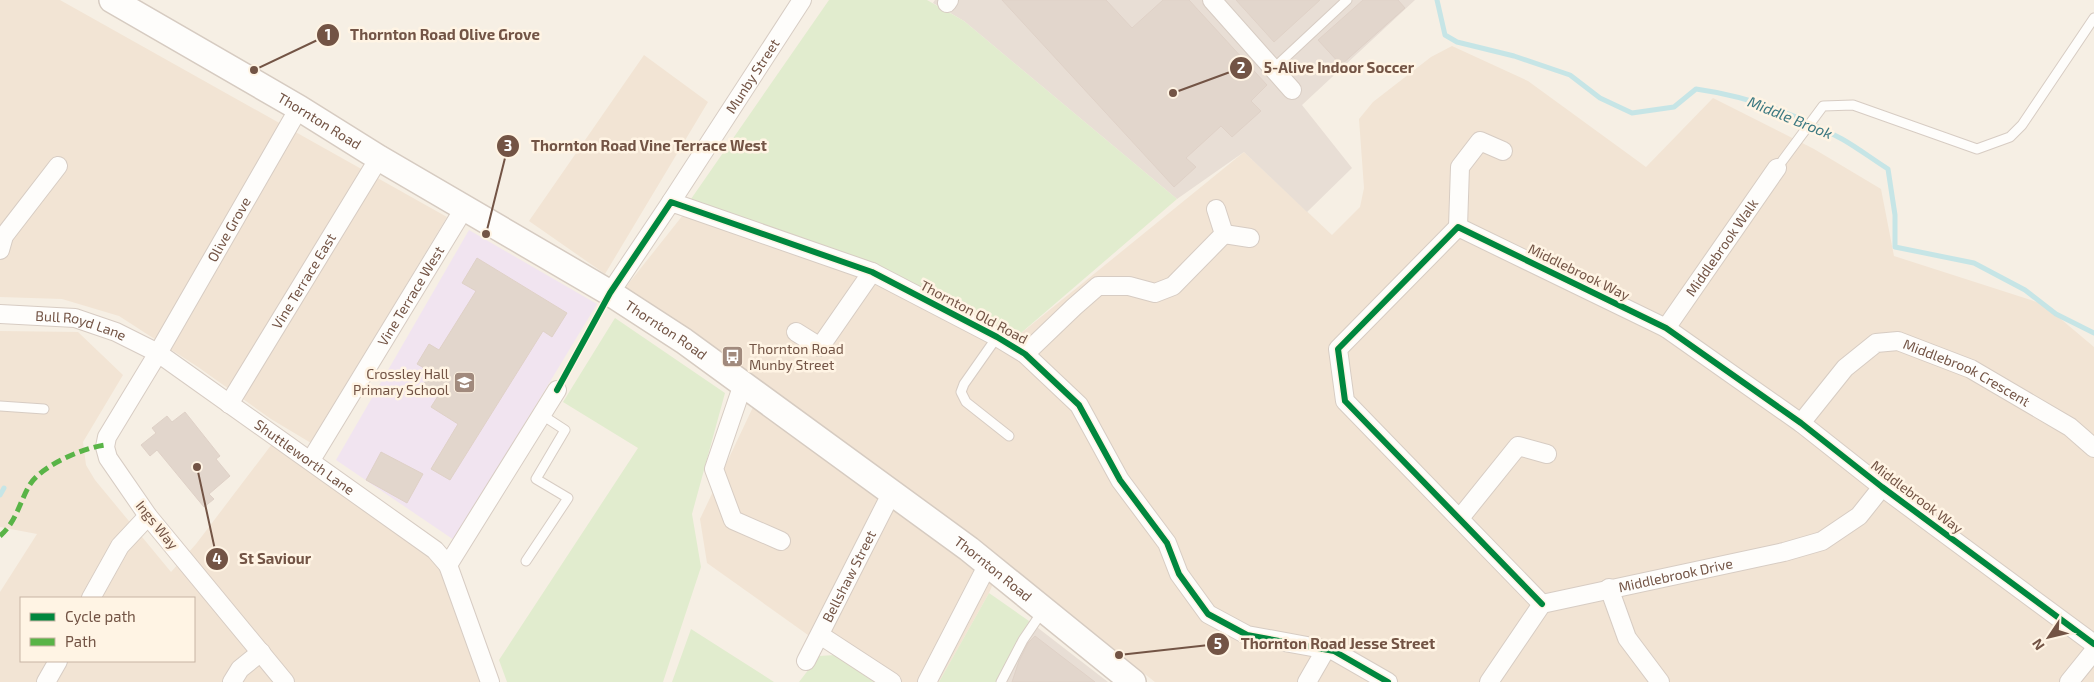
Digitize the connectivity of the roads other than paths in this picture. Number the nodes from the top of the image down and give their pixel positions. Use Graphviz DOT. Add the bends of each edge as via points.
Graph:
graph roads {
  1 [pos="112,0"];
  2 [pos="802,0"];
  3 [pos="1212,0"];
  4 [pos="1347,0"];
  5 [pos="2094,18"];
  6 [pos="1273,69"];
  7 [pos="1292,90"];
  8 [pos="299,108"];
  9 [pos="1503,151"];
  10 [pos="379,158"];
  11 [pos="58,166"];
  12 [pos="1777,168"];
  13 [pos="671,202"];
  14 [pos="465,207"];
  15 [pos="1216,210"];
  16 [pos="1458,227"];
  17 [pos="1224,234"];
  18 [pos="1250,238"];
  19 [pos="0,250"];
  20 [pos="872,272"];
  21 [pos="610,293"];
  22 [pos="0,314"];
  23 [pos="1666,328"];
  24 [pos="796,332"];
  25 [pos="997,338"];
  26 [pos="158,353"];
  27 [pos="1025,354"];
  28 [pos="743,384"];
  29 [pos="557,390"];
  30 [pos="229,404"];
  31 [pos="0,406"];
  32 [pos="44,409"];
  33 [pos="542,415"];
  34 [pos="1801,423"];
  35 [pos="1009,436"];
  36 [pos="2094,448"];
  37 [pos="1547,454"];
  38 [pos="311,460"];
  39 [pos="1882,487"];
  40 [pos="892,492"];
  41 [pos="148,516"];
  42 [pos="1460,518"];
  43 [pos="781,542"];
  44 [pos="526,561"];
  45 [pos="988,564"];
  46 [pos="448,565"];
  47 [pos="1609,588"];
  48 [pos="92,597"];
  49 [pos="1542,604"];
  50 [pos="1044,609"];
  51 [pos="820,635"];
  52 [pos="2094,644"];
  53 [pos="1326,649"];
  54 [pos="2094,651"];
  55 [pos="261,652"];
  56 [pos="806,661"];
  57 [pos="57,662"];
  58 [pos="46,682"];
  59 [pos="232,682"];
  60 [pos="285,682"];
  61 [pos="490,682"];
  62 [pos="892,682"];
  63 [pos="927,682"];
  64 [pos="1001,682"];
  65 [pos="1133,682"];
  66 [pos="1307,682"];
  67 [pos="1388,682"];
  68 [pos="1489,682"];
  69 [pos="1660,682"];
  70 [pos="2069,682"];
  1 -- 8 [label="main road, Thornton Road"];
  2 -- 13 [label="street, Munby Street"];
  3 -- 6 [label="street"];
  4 -- 6 [label="lane"];
  5 -- 12 [label="lane" via="2022,125 2010,137 1978,149 1853,105 1823,106"];
  6 -- 7 [label="street"];
  8 -- 10 [label="main road, Thornton Road"];
  8 -- 26 [label="street, Olive Grove"];
  9 -- 16 [label="street" via="1480,142 1460,168"];
  10 -- 14 [label="main road, Thornton Road"];
  10 -- 30 [label="street, Vine Terrace East"];
  11 -- 19 [label="street" via="4,236"];
  12 -- 23 [label="street, Middlebrook Walk"];
  13 -- 20 [label="street, Thornton Old Road"];
  13 -- 21 [label="street"];
  14 -- 21 [label="main road, Thornton Road"];
  14 -- 38 [label="street, Vine Terrace West"];
  15 -- 17 [label="street"];
  16 -- 23 [label="street, Middlebrook Way"];
  16 -- 42 [label="street" via="1338,349 1345,401"];
  17 -- 18 [label="street"];
  17 -- 27 [label="street" via="1173,286 1155,293 1129,286 1098,286"];
  20 -- 24 [label="street" via="820,347"];
  20 -- 25 [label="street, Thornton Old Road"];
  21 -- 28 [label="main road, Thornton Road" via="684,340"];
  22 -- 26 [label="street, Bull Royd Lane" via="75,318 116,332"];
  23 -- 34 [label="street, Middlebrook Way"];
  25 -- 27 [label="street, Thornton Old Road"];
  25 -- 35 [label="lane" via="961,392 966,402"];
  26 -- 30 [label="street, Shuttleworth Lane"];
  26 -- 41 [label="street, Ings Way" via="107,437 105,447 108,458"];
  27 -- 53 [label="street, Thornton Old Road" via="1079,405 1120,480 1167,543 1180,574 1208,614 1247,635"];
  28 -- 40 [label="main road, Thornton Road"];
  28 -- 43 [label="street" via="714,469 733,520"];
  29 -- 33 [label="street"];
  30 -- 38 [label="street, Shuttleworth Lane"];
  31 -- 32 [label="lane"];
  33 -- 44 [label="lane" via="565,430 536,478 568,498"];
  33 -- 46 [label="street"];
  34 -- 36 [label="street, Middlebrook Crescent" via="1845,368 1876,343 1898,341 1971,369 2070,427"];
  34 -- 39 [label="street, Middlebrook Way"];
  37 -- 42 [label="street" via="1518,446"];
  38 -- 46 [label="street, Shuttleworth Lane" via="435,550"];
  39 -- 47 [label="street, Middlebrook Drive" via="1859,516 1822,540 1784,552"];
  39 -- 52 [label="street, Middlebrook Way"];
  40 -- 45 [label="main road, Thornton Road"];
  40 -- 51 [label="street, Bellshaw Street"];
  41 -- 48 [label="street" via="120,546"];
  41 -- 55 [label="street, Ings Way"];
  42 -- 49 [label="street"];
  45 -- 50 [label="main road, Thornton Road"];
  45 -- 63 [label="street"];
  46 -- 61 [label="street, Shuttleworth Lane"];
  47 -- 49 [label="street, Middlebrook Drive"];
  47 -- 69 [label="street" via="1627,638"];
  49 -- 68 [label="street"];
  50 -- 64 [label="lane"];
  50 -- 65 [label="main road, Thornton Road"];
  51 -- 56 [label="street, Bellshaw Street"];
  51 -- 62 [label="street"];
  53 -- 66 [label="street"];
  53 -- 67 [label="street, Thornton Old Road"];
  54 -- 70 [label="street"];
  55 -- 59 [label="street" via="240,669"];
  55 -- 60 [label="street, Ings Way"];
  57 -- 58 [label="street"];
}
